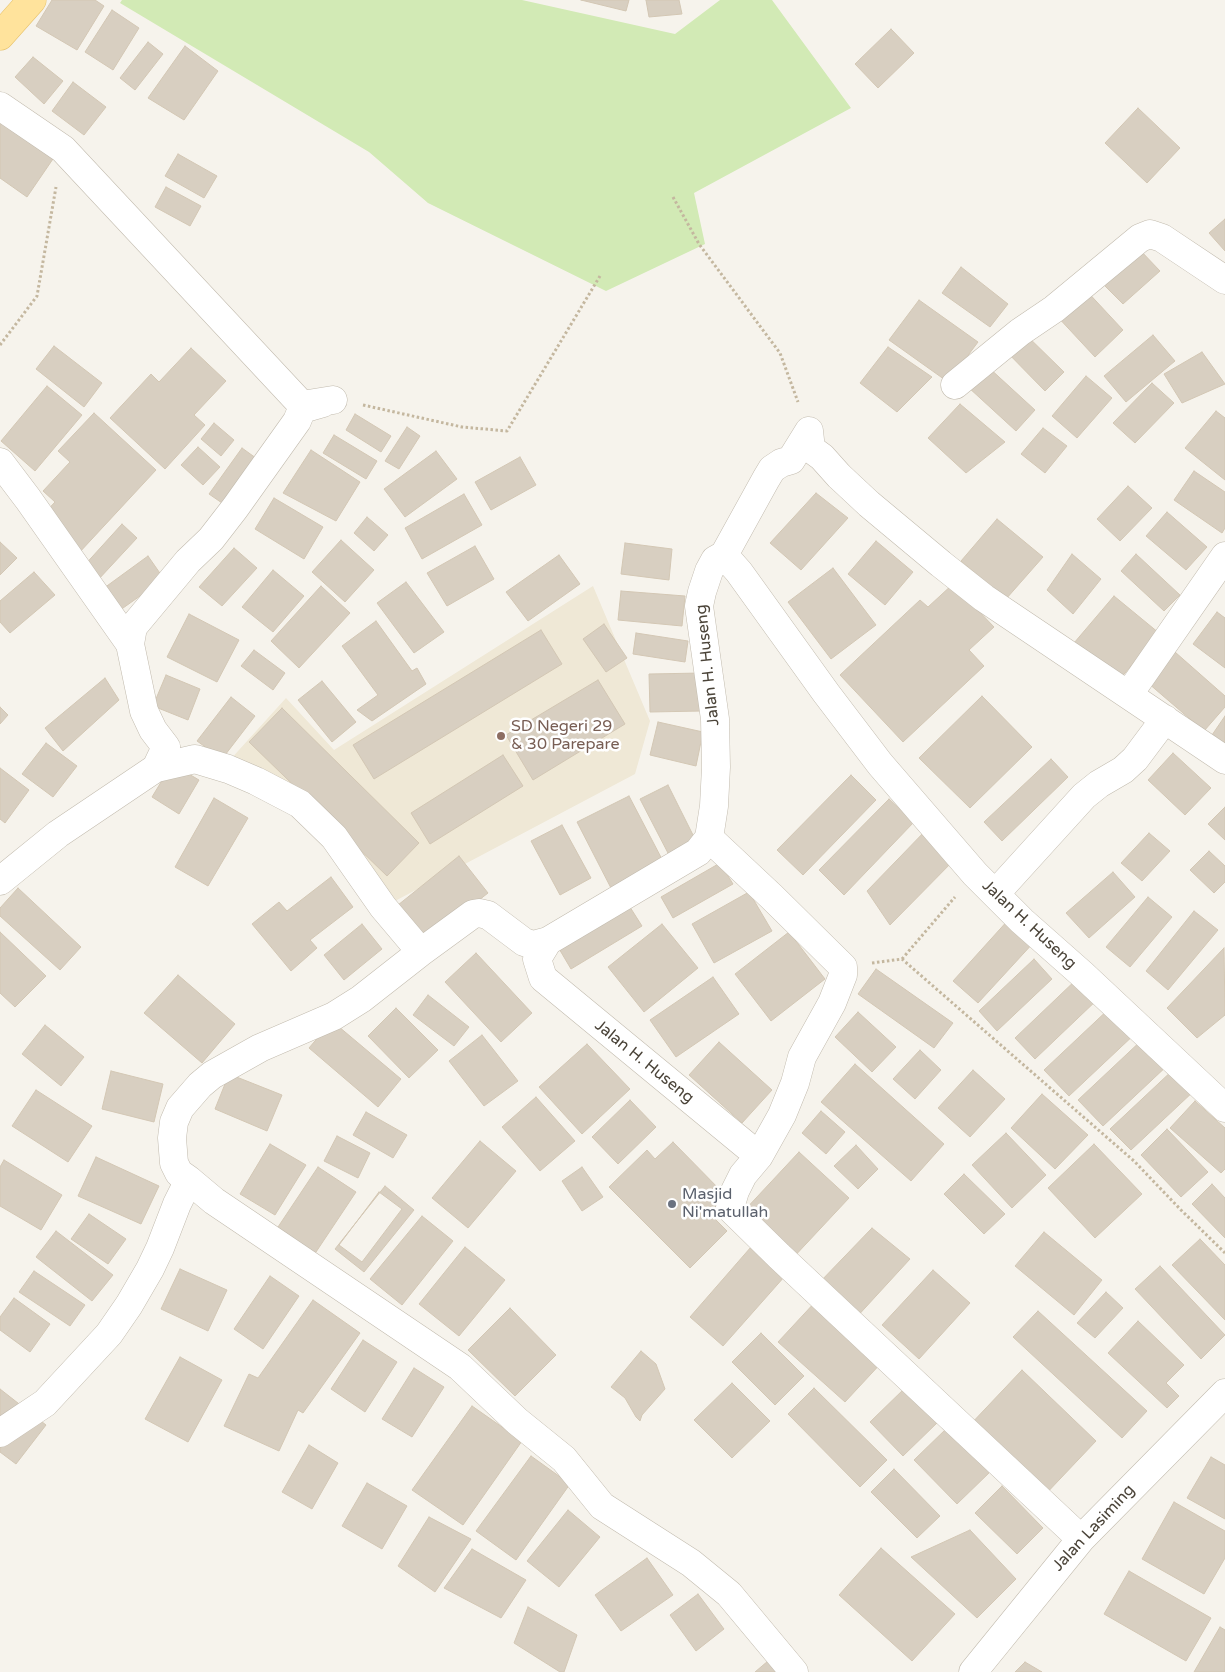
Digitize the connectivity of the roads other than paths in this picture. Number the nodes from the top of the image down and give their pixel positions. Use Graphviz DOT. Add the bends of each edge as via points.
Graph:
graph roads {
  1 [pos="32,0"];
  2 [pos="0,36"];
  3 [pos="0,106"];
  4 [pos="1225,280"];
  5 [pos="955,385"];
  6 [pos="0,462"];
  7 [pos="724,555"];
  8 [pos="1225,556"];
  9 [pos="130,644"];
  10 [pos="1129,694"];
  11 [pos="1166,719"];
  12 [pos="1225,760"];
  13 [pos="156,768"];
  14 [pos="709,838"];
  15 [pos="0,881"];
  16 [pos="995,894"];
  17 [pos="548,941"];
  18 [pos="421,952"];
  19 [pos="1225,1108"];
  20 [pos="759,1156"];
  21 [pos="189,1180"];
  22 [pos="1225,1393"];
  23 [pos="0,1433"];
  24 [pos="1080,1540"];
  25 [pos="794,1672"];
  26 [pos="972,1672"];
  1 -- 2 [label="main road"];
  3 -- 9 [label="street" via="63,149 302,405 333,400 302,409 297,421 211,539 188,561 133,627"];
  4 -- 5 [label="street" via="1162,238 1150,234 1140,238"];
  6 -- 9 [label="street"];
  7 -- 10 [label="street" via="772,470 791,460 809,431 811,449 869,504 941,564 984,598"];
  7 -- 14 [label="street, Jalan H. Huseng" via="715,560 709,571 699,606 715,720 716,767"];
  7 -- 16 [label="street, Jalan H. Huseng" via="880,764"];
  8 -- 10 [label="street"];
  9 -- 13 [label="street" via="144,711 166,747"];
  10 -- 11 [label="street"];
  11 -- 12 [label="street"];
  11 -- 16 [label="street" via="1135,759 1084,796"];
  13 -- 15 [label="street" via="58,834"];
  13 -- 18 [label="street" via="195,759 256,781 300,804 334,837 383,907"];
  14 -- 17 [label="street" via="698,852"];
  14 -- 20 [label="street" via="843,967 832,1003 802,1057 782,1115"];
  16 -- 19 [label="street, Jalan H. Huseng"];
  17 -- 18 [label="street" via="533,945 524,942 488,915 478,913 472,914"];
  17 -- 20 [label="street, Jalan H. Huseng" via="537,958 543,978"];
  18 -- 21 [label="street" via="334,1016 260,1048 200,1084 180,1108 172,1138 174,1163 179,1173"];
  20 -- 24 [label="street" via="743,1175 730,1208"];
  21 -- 23 [label="street" via="150,1269 109,1334 45,1403"];
  21 -- 25 [label="street" via="214,1201 460,1367 517,1421 564,1459 602,1506 691,1563 730,1594"];
  22 -- 24 [label="street, Jalan Lasiming"];
  24 -- 26 [label="street, Jalan Lasiming"];
}
